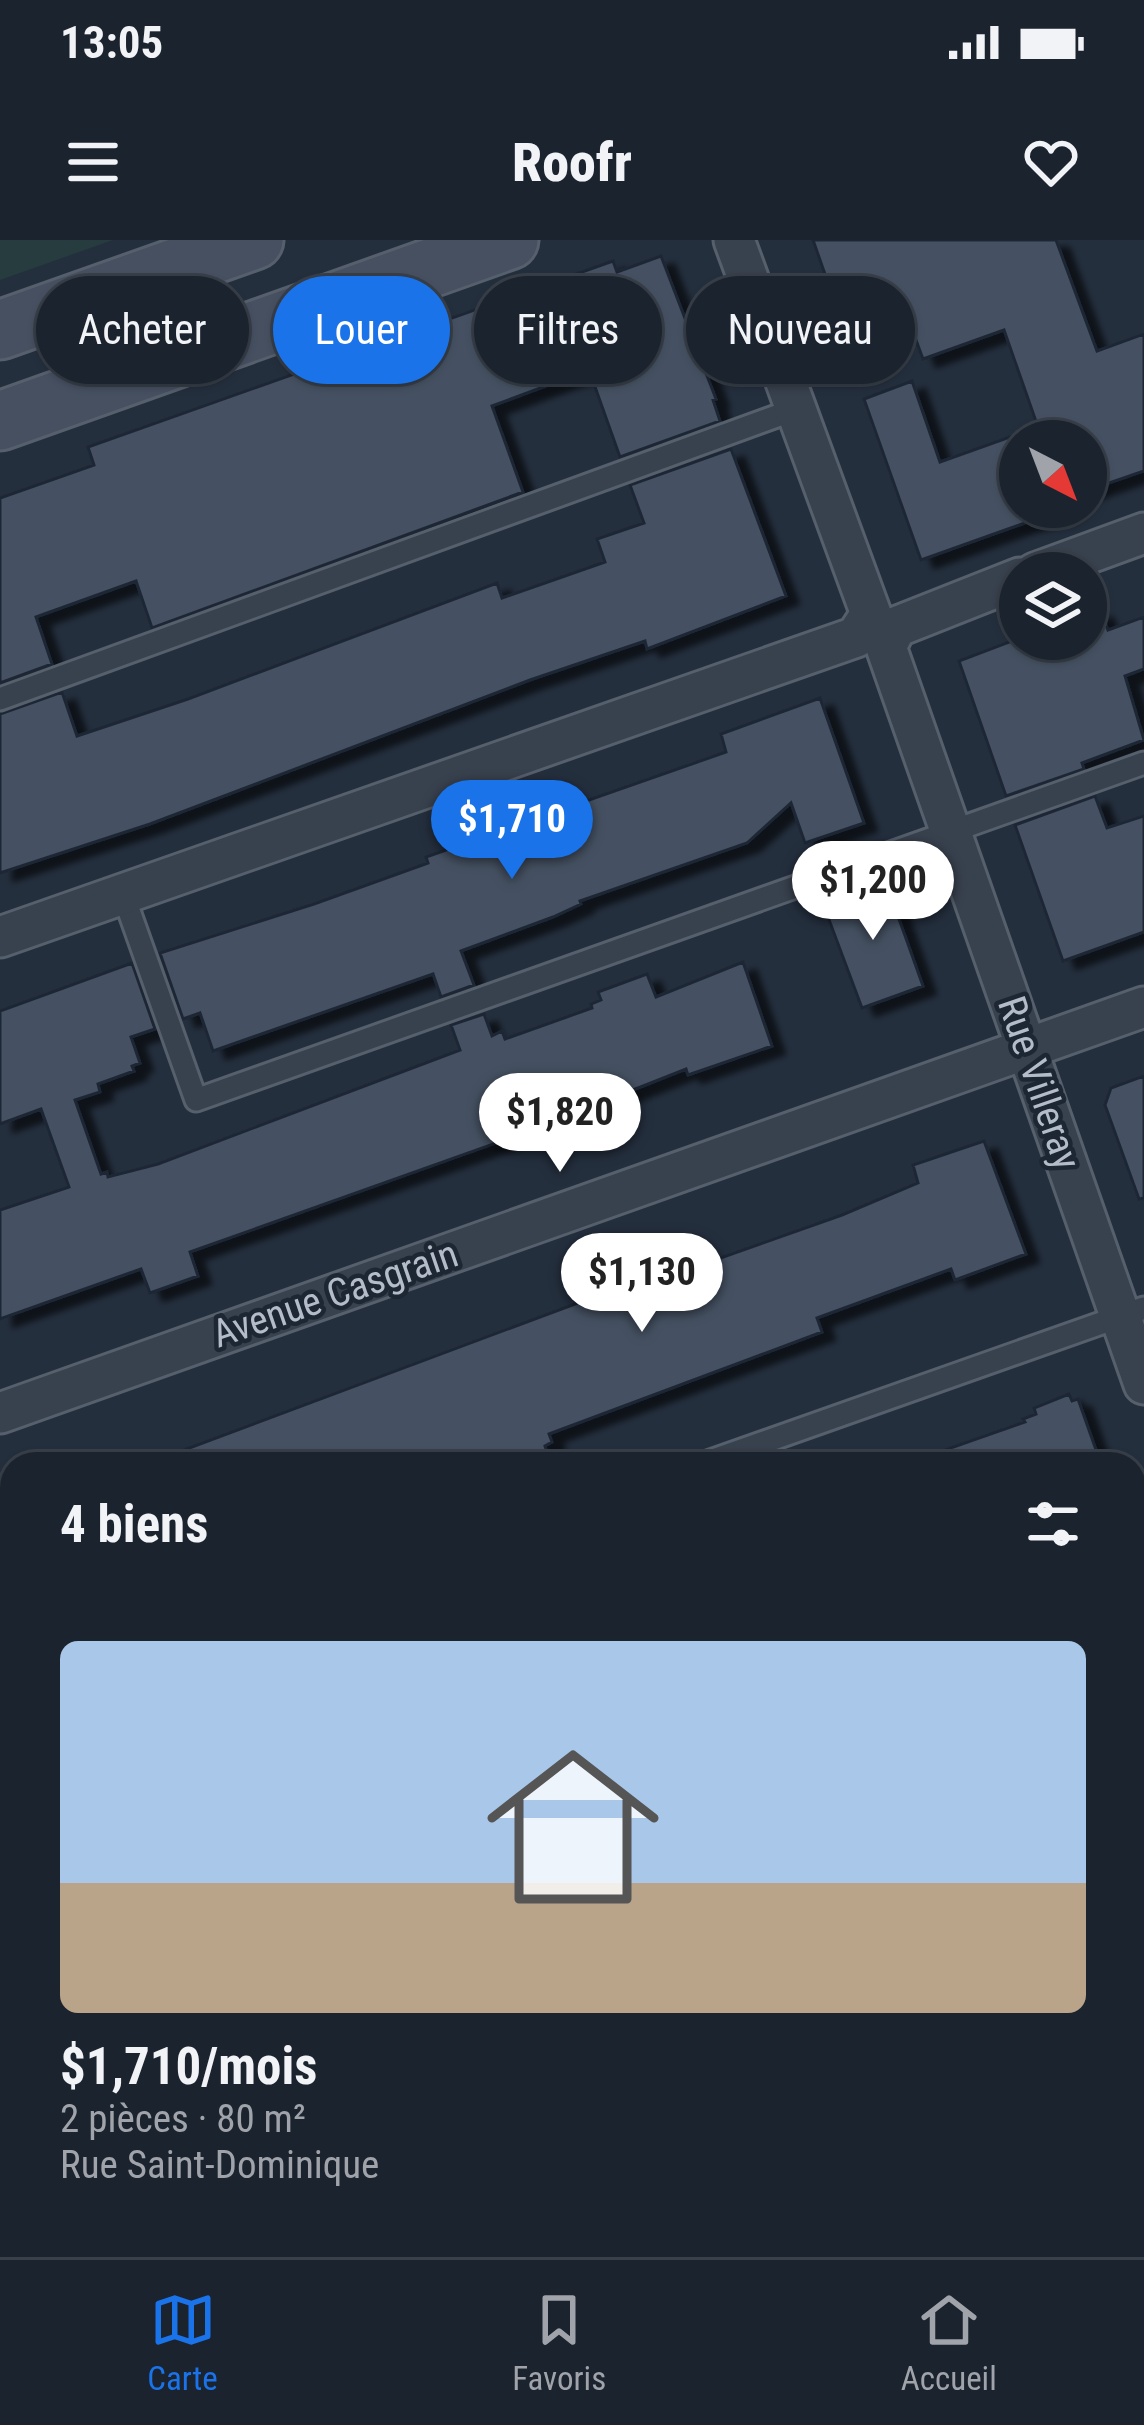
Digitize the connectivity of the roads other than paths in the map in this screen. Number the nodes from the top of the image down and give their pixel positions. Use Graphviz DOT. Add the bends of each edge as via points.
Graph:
graph roads {
  1 [pos="254,240"];
  2 [pos="508,240"];
  3 [pos="734,240"];
  4 [pos="0,330"];
  5 [pos="796,409"];
  6 [pos="0,421"];
  7 [pos="1144,533"];
  8 [pos="1092,552"];
  9 [pos="999,586"];
  10 [pos="878,630"];
  11 [pos="0,699"];
  12 [pos="1144,763"];
  13 [pos="950,831"];
  14 [pos="124,894"];
  15 [pos="0,937"];
  16 [pos="1144,1007"];
  17 [pos="1027,1049"];
  18 [pos="1132,1312"];
  19 [pos="1144,1384"];
  20 [pos="0,1413"];
  21 [pos="736,1452"];
  1 -- 4 [label="main road"];
  2 -- 6 [label="main road"];
  3 -- 5 [label="street, Rue Villeray"];
  5 -- 10 [label="street, Rue Villeray"];
  5 -- 11 [label="lane"];
  7 -- 8 [label="street"];
  9 -- 10 [label="street"];
  10 -- 13 [label="street, Rue Villeray"];
  10 -- 14 [label="street"];
  12 -- 13 [label="lane"];
  13 -- 14 [label="lane" via="196,1100"];
  13 -- 17 [label="street, Rue Villeray"];
  14 -- 15 [label="street"];
  16 -- 17 [label="street, Avenue Casgrain"];
  17 -- 18 [label="street, Rue Villeray"];
  17 -- 20 [label="street, Avenue Casgrain"];
  18 -- 19 [label="street, Rue Villeray"];
  18 -- 21 [label="lane"];
}
